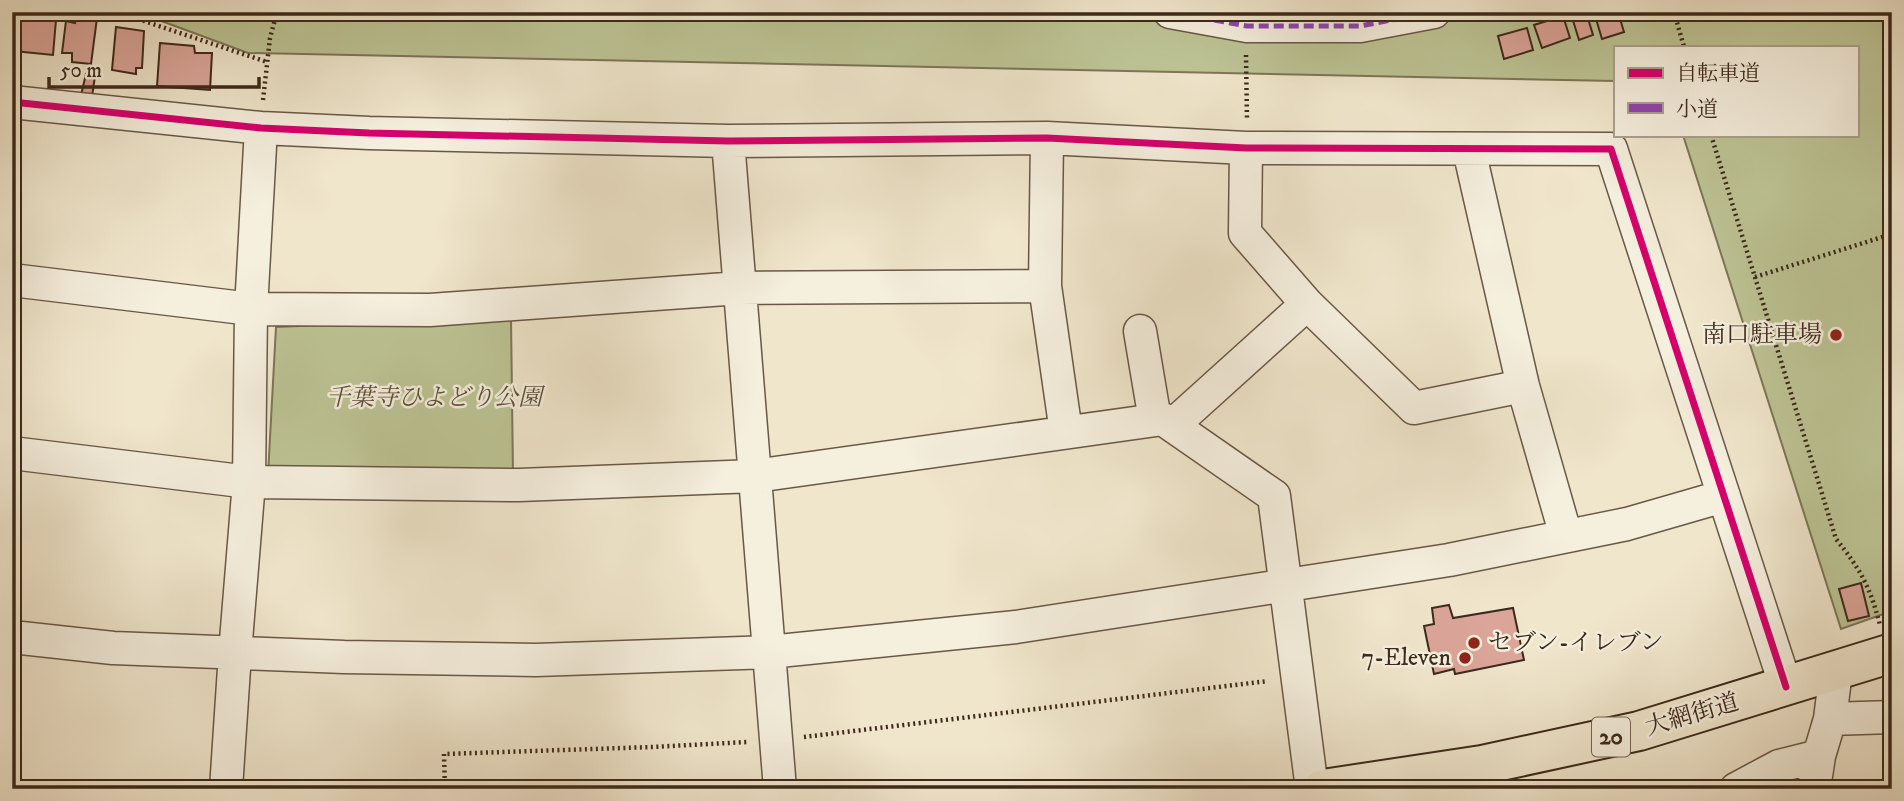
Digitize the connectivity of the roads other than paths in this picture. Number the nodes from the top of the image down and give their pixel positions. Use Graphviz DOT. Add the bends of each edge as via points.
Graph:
graph roads {
  1 [pos="1170,12"];
  2 [pos="1434,12"];
  3 [pos="12,102"];
  4 [pos="261,128"];
  5 [pos="1048,138"];
  6 [pos="728,141"];
  7 [pos="1246,148"];
  8 [pos="1469,150"];
  9 [pos="12,280"];
  10 [pos="1045,286"];
  11 [pos="740,288"];
  12 [pos="1307,304"];
  13 [pos="251,309"];
  14 [pos="1140,331"];
  15 [pos="1523,386"];
  16 [pos="1164,423"];
  17 [pos="1066,432"];
  18 [pos="12,453"];
  19 [pos="755,476"];
  20 [pos="249,482"];
  21 [pos="1724,496"];
  22 [pos="1566,536"];
  23 [pos="1287,584"];
  24 [pos="12,637"];
  25 [pos="1886,640"];
  26 [pos="769,652"];
  27 [pos="234,653"];
  28 [pos="1836,671"];
  29 [pos="1786,687"];
  30 [pos="1892,717"];
  31 [pos="1830,719"];
  32 [pos="1819,756"];
  33 [pos="227,783"];
  34 [pos="780,789"];
  35 [pos="1312,789"];
  36 [pos="1323,789"];
  37 [pos="1736,789"];
  38 [pos="1814,789"];
  1 -- 2 [label="street" via="1247,26 1360,26"];
  3 -- 4 [label="street"];
  4 -- 6 [label="street"];
  4 -- 13 [label="street"];
  5 -- 6 [label="street"];
  5 -- 7 [label="street"];
  5 -- 10 [label="street"];
  6 -- 11 [label="street"];
  7 -- 8 [label="street"];
  7 -- 12 [label="street" via="1245,233"];
  8 -- 15 [label="street"];
  8 -- 21 [label="street" via="1611,149"];
  9 -- 13 [label="street"];
  10 -- 11 [label="street"];
  10 -- 17 [label="street"];
  11 -- 13 [label="street" via="430,310"];
  11 -- 19 [label="street"];
  12 -- 15 [label="street" via="1414,408"];
  12 -- 16 [label="street"];
  13 -- 20 [label="street"];
  14 -- 16 [label="street"];
  15 -- 22 [label="street"];
  16 -- 17 [label="street"];
  16 -- 23 [label="street" via="1274,496"];
  17 -- 19 [label="street"];
  18 -- 20 [label="street"];
  19 -- 20 [label="street" via="519,485"];
  19 -- 26 [label="street"];
  20 -- 27 [label="street"];
  21 -- 22 [label="street"];
  21 -- 29 [label="street"];
  22 -- 23 [label="street" via="1449,560"];
  23 -- 26 [label="street" via="1017,627"];
  23 -- 35 [label="street"];
  24 -- 27 [label="street" via="113,648"];
  25 -- 28 [label="main road, 大網街道 / 20"];
  26 -- 27 [label="street" via="536,660"];
  26 -- 34 [label="street"];
  27 -- 33 [label="street"];
  28 -- 29 [label="main road, 大網街道 / 20"];
  28 -- 31 [label="street"];
  29 -- 36 [label="main road, 大網街道 / 20" via="1639,731 1482,765"];
  30 -- 31 [label="street"];
  31 -- 32 [label="street"];
  32 -- 37 [label="street" via="1779,766"];
  32 -- 38 [label="street"];
}
